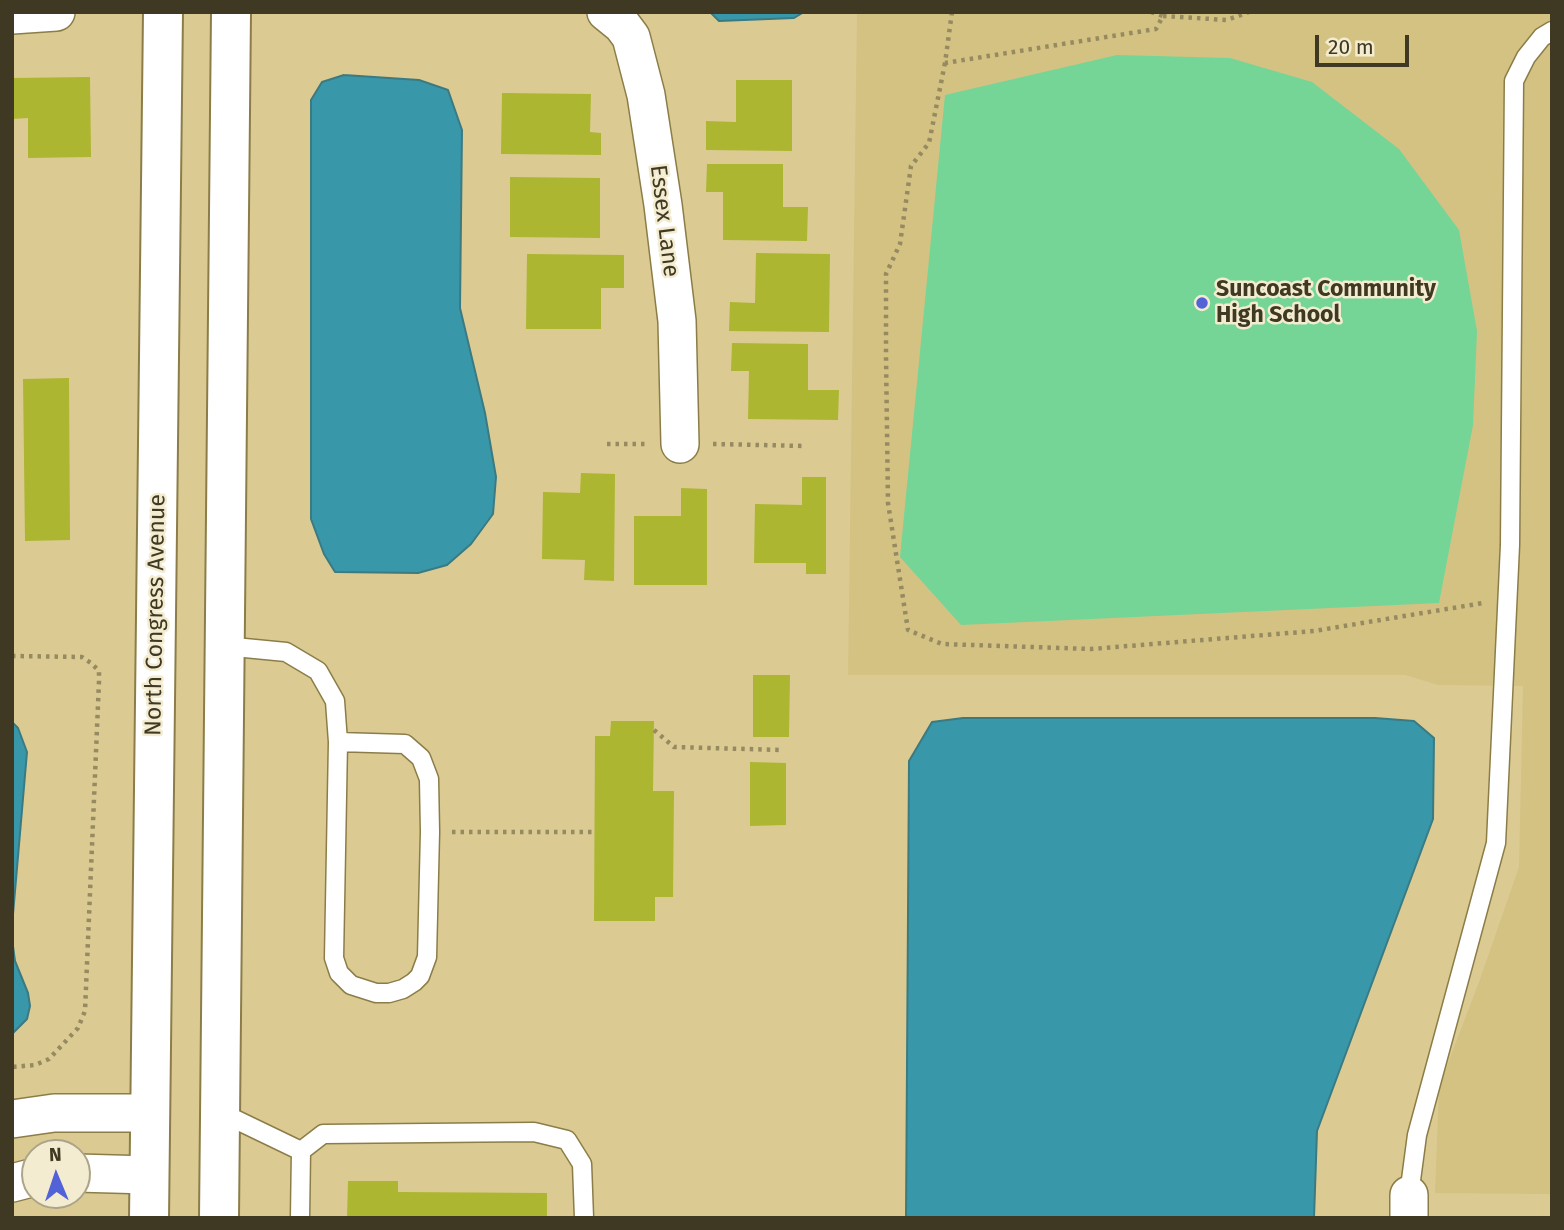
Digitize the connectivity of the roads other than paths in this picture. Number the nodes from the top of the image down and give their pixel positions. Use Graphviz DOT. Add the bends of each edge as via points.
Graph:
graph roads {
  1 [pos="56,12"];
  2 [pos="163,12"];
  3 [pos="231,12"];
  4 [pos="606,12"];
  5 [pos="12,15"];
  6 [pos="1552,31"];
  7 [pos="680,444"];
  8 [pos="224,646"];
  9 [pos="338,742"];
  10 [pos="220,1112"];
  11 [pos="150,1113"];
  12 [pos="12,1119"];
  13 [pos="301,1151"];
  14 [pos="91,1173"];
  15 [pos="149,1175"];
  16 [pos="1409,1207"];
  17 [pos="149,1218"];
  18 [pos="219,1218"];
  19 [pos="300,1218"];
  20 [pos="583,1218"];
  1 -- 5 [label="street"];
  2 -- 11 [label="street, North Congress Avenue"];
  3 -- 8 [label="street"];
  4 -- 7 [label="street, Essex Lane" via="631,37 646,95 677,321"];
  6 -- 16 [label="lane" via="1526,57 1514,81 1510,545 1496,843 1417,1135"];
  8 -- 9 [label="lane" via="286,652 318,671 335,701"];
  8 -- 10 [label="street"];
  9 -- 9 [label="lane" via="334,958 339,974 351,985 389,993 414,982 427,957 429,779 421,758 405,744"];
  10 -- 13 [label="lane"];
  10 -- 18 [label="street"];
  11 -- 12 [label="street" via="54,1113"];
  11 -- 15 [label="street, North Congress Avenue"];
  13 -- 19 [label="lane"];
  13 -- 20 [label="lane" via="323,1134 534,1132 568,1140 582,1164"];
  14 -- 15 [label="street"];
  15 -- 17 [label="street, North Congress Avenue"];
}
